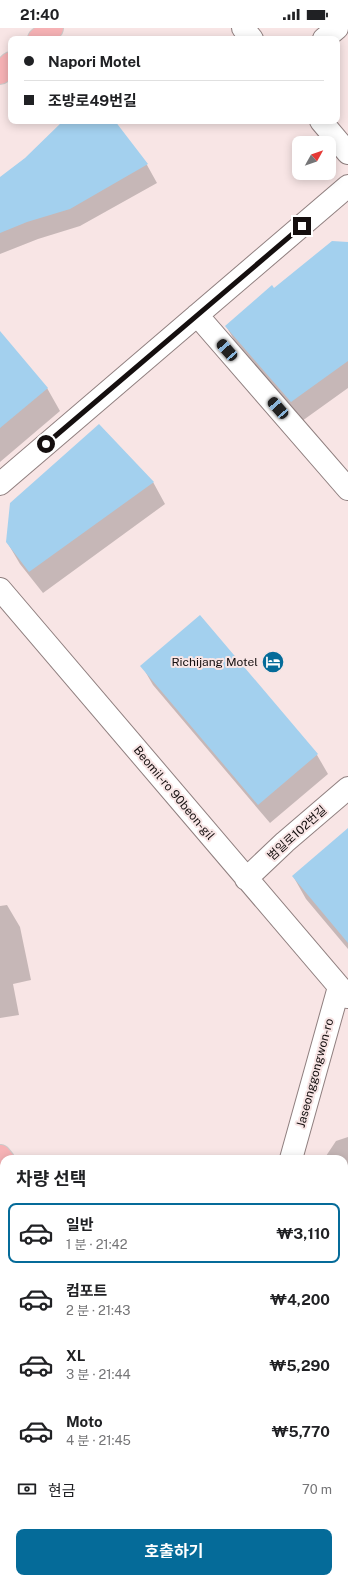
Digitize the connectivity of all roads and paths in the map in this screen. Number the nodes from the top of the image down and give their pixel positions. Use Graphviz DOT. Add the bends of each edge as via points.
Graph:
graph roads {
  1 [pos="52,28"];
  2 [pos="243,28"];
  3 [pos="337,28"];
  4 [pos="43,36"];
  5 [pos="250,36"];
  6 [pos="328,36"];
  7 [pos="8,66"];
  8 [pos="0,73"];
  9 [pos="324,124"];
  10 [pos="348,153"];
  11 [pos="348,186"];
  12 [pos="197,315"];
  13 [pos="0,484"];
  14 [pos="348,489"];
  15 [pos="0,589"];
  16 [pos="348,788"];
  17 [pos="246,879"];
  18 [pos="343,992"];
  19 [pos="292,1155"];
  1 -- 4 [label="main road"];
  2 -- 5 [label="street"];
  3 -- 6 [label="street"];
  7 -- 8 [label="main road"];
  9 -- 10 [label="street"];
  11 -- 12 [label="street"];
  12 -- 13 [label="street"];
  12 -- 14 [label="street"];
  15 -- 17 [label="street, Beomil-ro 90beon-gil"];
  16 -- 17 [label="street, 범일로102번길"];
  17 -- 18 [label="street, Beomil-ro 90beon-gil"];
  18 -- 19 [label="street, Jaseonggongwon-ro"];
}
